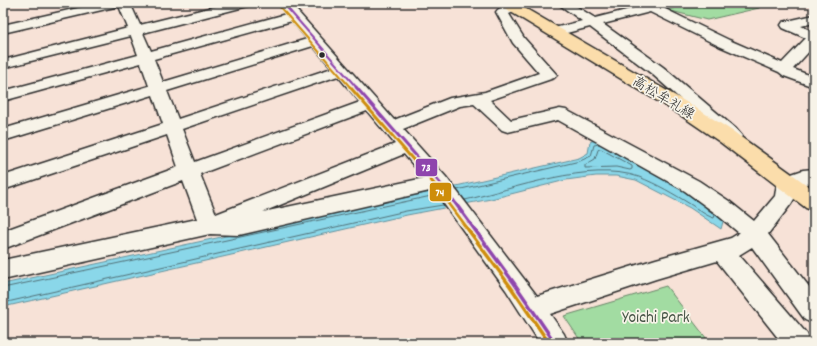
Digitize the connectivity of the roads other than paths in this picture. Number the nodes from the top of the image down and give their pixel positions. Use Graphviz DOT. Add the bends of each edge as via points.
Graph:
graph roads {
  1 [pos="116,3"];
  2 [pos="124,3"];
  3 [pos="244,3"];
  4 [pos="283,3"];
  5 [pos="563,3"];
  6 [pos="669,3"];
  7 [pos="510,5"];
  8 [pos="652,8"];
  9 [pos="294,16"];
  10 [pos="814,19"];
  11 [pos="594,23"];
  12 [pos="3,29"];
  13 [pos="136,30"];
  14 [pos="555,32"];
  15 [pos="814,38"];
  16 [pos="316,41"];
  17 [pos="145,57"];
  18 [pos="3,64"];
  19 [pos="784,69"];
  20 [pos="342,70"];
  21 [pos="814,82"];
  22 [pos="157,89"];
  23 [pos="3,96"];
  24 [pos="478,98"];
  25 [pos="372,103"];
  26 [pos="172,126"];
  27 [pos="392,127"];
  28 [pos="3,135"];
  29 [pos="407,146"];
  30 [pos="747,152"];
  31 [pos="188,172"];
  32 [pos="814,176"];
  33 [pos="3,183"];
  34 [pos="787,183"];
  35 [pos="440,184"];
  36 [pos="814,202"];
  37 [pos="210,225"];
  38 [pos="755,234"];
  39 [pos="3,240"];
  40 [pos="722,251"];
  41 [pos="3,270"];
  42 [pos="532,309"];
  43 [pos="814,312"];
  44 [pos="555,343"];
  45 [pos="798,343"];
  1 -- 12 [label="street"];
  2 -- 13 [label="street"];
  3 -- 13 [label="street"];
  4 -- 9 [label="street"];
  5 -- 11 [label="street"];
  6 -- 8 [label="street"];
  7 -- 14 [label="main road, 高松牟礼線"];
  7 -- 24 [label="street" via="502,12 518,40 549,75"];
  8 -- 11 [label="street"];
  8 -- 19 [label="street"];
  9 -- 16 [label="street"];
  9 -- 17 [label="street"];
  10 -- 15 [label="street" via="788,25"];
  11 -- 14 [label="street"];
  11 -- 30 [label="street" via="689,96"];
  13 -- 17 [label="street"];
  13 -- 18 [label="street"];
  14 -- 30 [label="main road, 高松牟礼線" via="686,110"];
  15 -- 19 [label="street"];
  16 -- 20 [label="street"];
  16 -- 22 [label="street"];
  17 -- 22 [label="street"];
  17 -- 23 [label="street"];
  19 -- 21 [label="street" via="789,74"];
  20 -- 25 [label="street"];
  20 -- 26 [label="street"];
  22 -- 26 [label="street"];
  22 -- 28 [label="street"];
  24 -- 27 [label="street" via="456,102"];
  24 -- 38 [label="street" via="508,126 560,114 692,186"];
  25 -- 27 [label="street"];
  25 -- 31 [label="street"];
  26 -- 31 [label="street"];
  26 -- 33 [label="street"];
  27 -- 29 [label="street"];
  29 -- 35 [label="street"];
  29 -- 37 [label="street"];
  30 -- 34 [label="main road, 高松牟礼線"];
  31 -- 37 [label="street"];
  31 -- 39 [label="street"];
  32 -- 34 [label="street"];
  34 -- 36 [label="main road, 高松牟礼線"];
  34 -- 38 [label="street" via="784,199"];
  35 -- 37 [label="street" via="239,226"];
  35 -- 42 [label="street"];
  37 -- 41 [label="street"];
  38 -- 40 [label="street" via="737,246"];
  38 -- 43 [label="street"];
  40 -- 42 [label="street" via="656,269"];
  40 -- 45 [label="street"];
  42 -- 44 [label="street"];
}
